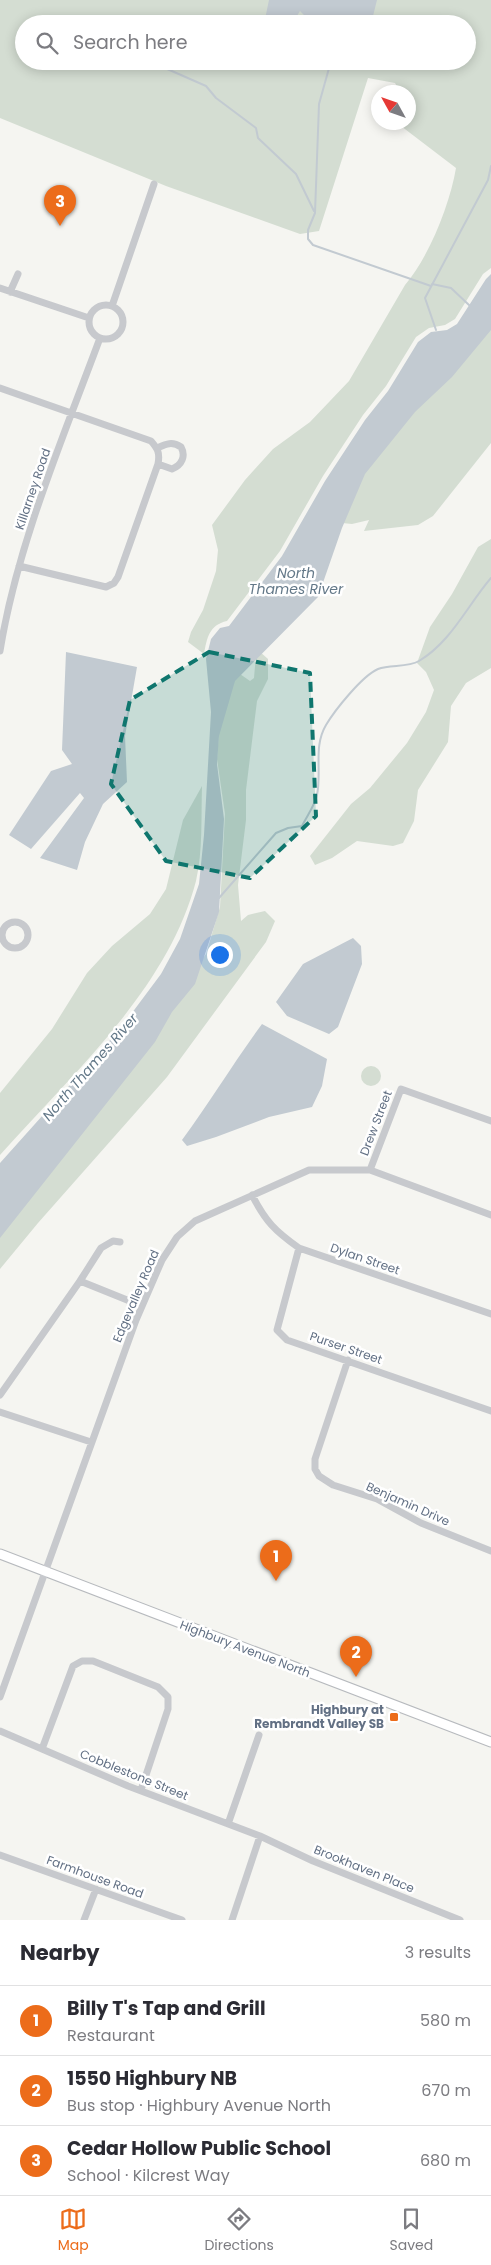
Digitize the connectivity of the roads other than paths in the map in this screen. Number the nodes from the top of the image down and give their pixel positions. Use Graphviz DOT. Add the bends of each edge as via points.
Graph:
graph roads {
  1 [pos="154,184"];
  2 [pos="18,274"];
  3 [pos="0,288"];
  4 [pos="10,292"];
  5 [pos="112,306"];
  6 [pos="89,318"];
  7 [pos="100,338"];
  8 [pos="0,388"];
  9 [pos="71,414"];
  10 [pos="157,448"];
  11 [pos="158,464"];
  12 [pos="20,566"];
  13 [pos="0,651"];
  14 [pos="491,1121"];
  15 [pos="370,1170"];
  16 [pos="252,1195"];
  17 [pos="491,1215"];
  18 [pos="120,1242"];
  19 [pos="299,1248"];
  20 [pos="80,1281"];
  21 [pos="142,1306"];
  22 [pos="491,1314"];
  23 [pos="348,1360"];
  24 [pos="0,1395"];
  25 [pos="491,1411"];
  26 [pos="0,1412"];
  27 [pos="91,1442"];
  28 [pos="491,1552"];
  29 [pos="0,1554"];
  30 [pos="44,1571"];
  31 [pos="0,1697"];
  32 [pos="0,1731"];
  33 [pos="259,1735"];
  34 [pos="491,1742"];
  35 [pos="42,1749"];
  36 [pos="141,1790"];
  37 [pos="228,1824"];
  38 [pos="260,1836"];
  39 [pos="0,1855"];
  40 [pos="96,1889"];
  41 [pos="84,1920"];
  42 [pos="182,1920"];
  43 [pos="232,1920"];
  44 [pos="460,1920"];
  1 -- 5 [label="street"];
  2 -- 4 [label="street"];
  3 -- 4 [label="street"];
  4 -- 6 [label="street"];
  5 -- 6 [label="street" via="97,307"];
  5 -- 7 [label="street" via="122,317 121,329 114,336"];
  6 -- 7 [label="street" via="90,329"];
  7 -- 9 [label="street, Killarney Road"];
  8 -- 9 [label="street"];
  9 -- 10 [label="street" via="151,440"];
  9 -- 12 [label="street, Killarney Road"];
  10 -- 11 [label="street"];
  10 -- 11 [label="street" via="174,443 181,446 184,453 177,467"];
  11 -- 12 [label="street" via="114,583 106,587"];
  12 -- 13 [label="street, Killarney Road"];
  14 -- 15 [label="street, Drew Street" via="400,1089"];
  15 -- 16 [label="street, Edgevalley Road" via="309,1170"];
  15 -- 17 [label="street, Edgevalley Road"];
  16 -- 19 [label="street, Dylan Street" via="263,1217"];
  16 -- 21 [label="street, Edgevalley Road" via="195,1221 177,1237 162,1260"];
  18 -- 20 [label="street" via="113,1241 101,1248"];
  19 -- 22 [label="street, Dylan Street"];
  19 -- 23 [label="street, Purser Street" via="277,1330 287,1340"];
  20 -- 21 [label="street"];
  20 -- 24 [label="street"];
  21 -- 27 [label="street, Edgevalley Road"];
  23 -- 25 [label="street, Purser Street"];
  23 -- 28 [label="street, Benjamin Drive" via="315,1459 319,1476 333,1485 377,1499 421,1523"];
  26 -- 27 [label="street"];
  27 -- 30 [label="street, Edgevalley Road"];
  29 -- 30 [label="main road, Highbury Avenue North"];
  30 -- 31 [label="street, Edgevalley Road"];
  30 -- 34 [label="main road, Highbury Avenue North"];
  32 -- 35 [label="street, Cobblestone Street"];
  33 -- 37 [label="street"];
  35 -- 36 [label="street, Cobblestone Street"];
  35 -- 36 [label="street" via="73,1666 82,1661 93,1661 158,1687 168,1697 168,1709"];
  36 -- 37 [label="street, Cobblestone Street"];
  37 -- 38 [label="street, Cobblestone Street"];
  38 -- 43 [label="street"];
  38 -- 44 [label="street, Brookhaven Place" via="313,1861"];
  39 -- 40 [label="street, Farmhouse Road"];
  40 -- 41 [label="street"];
  40 -- 42 [label="street, Farmhouse Road"];
}
